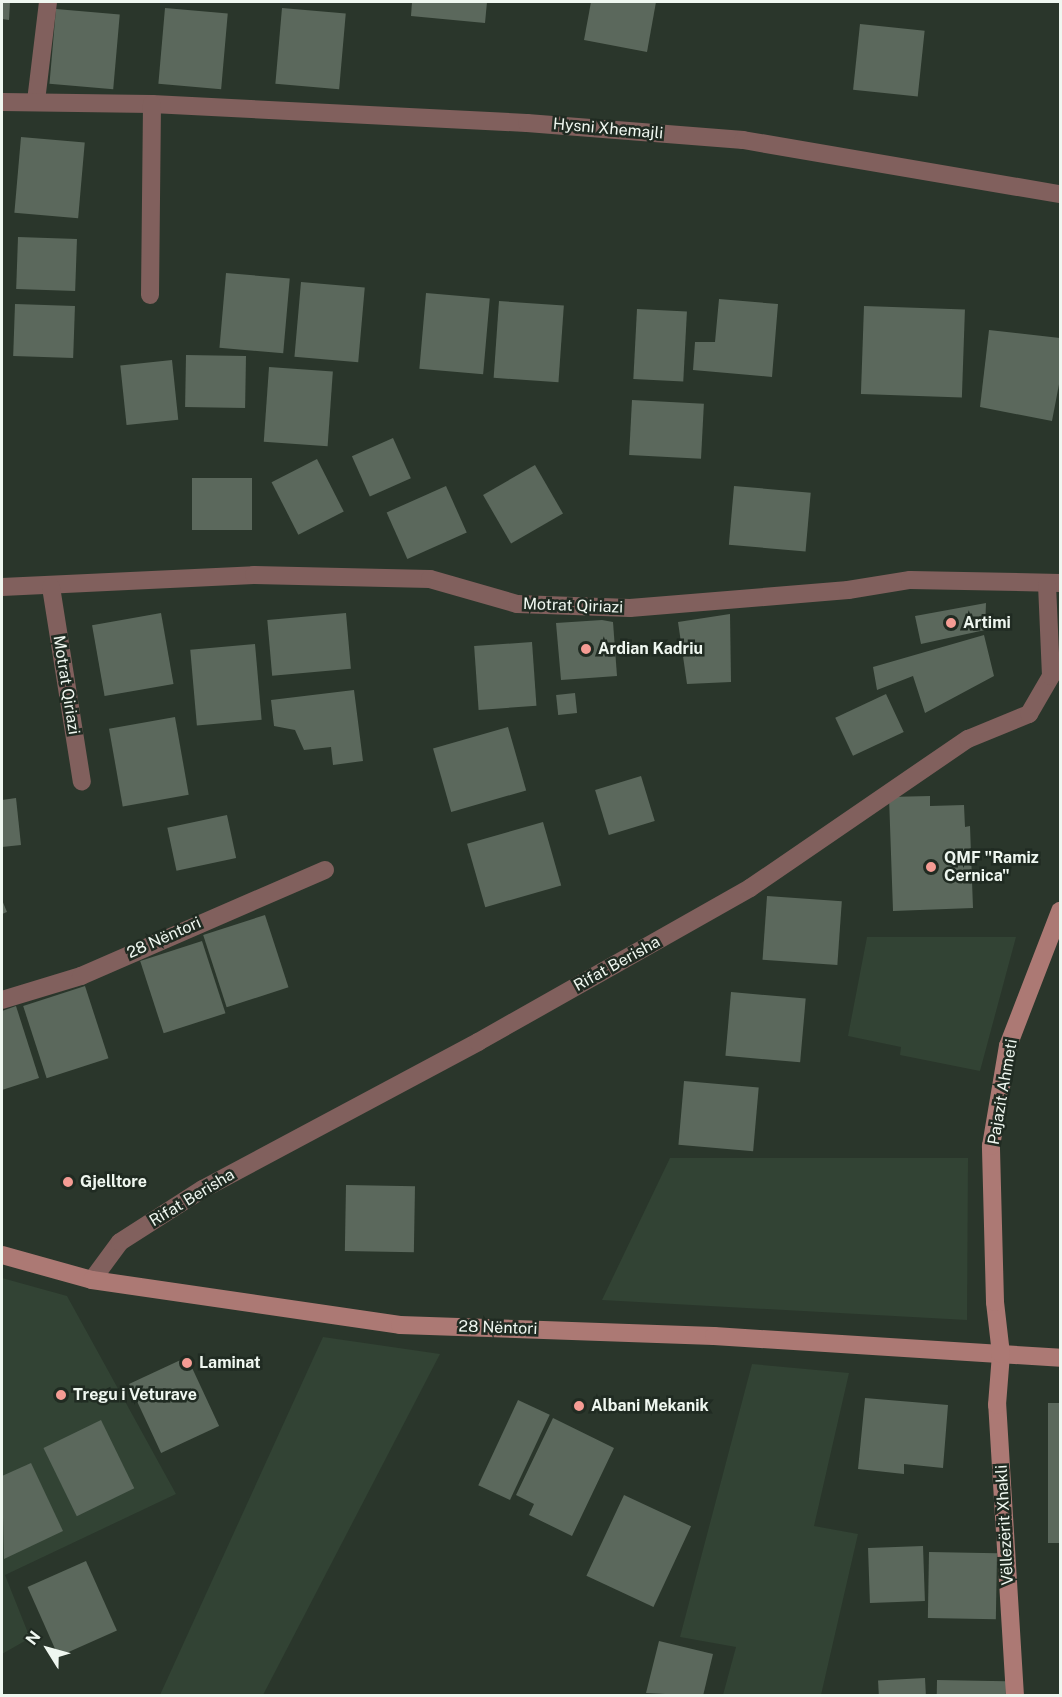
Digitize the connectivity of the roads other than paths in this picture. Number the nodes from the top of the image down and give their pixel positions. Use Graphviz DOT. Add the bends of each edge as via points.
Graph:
graph roads {
  1 [pos="48,2"];
  2 [pos="36,101"];
  3 [pos="2,102"];
  4 [pos="152,104"];
  5 [pos="1060,194"];
  6 [pos="150,295"];
  7 [pos="1054,584"];
  8 [pos="2,587"];
  9 [pos="51,587"];
  10 [pos="81,782"];
  11 [pos="325,870"];
  12 [pos="1060,911"];
  13 [pos="2,1000"];
  14 [pos="2,1255"];
  15 [pos="92,1280"];
  16 [pos="1001,1353"];
  17 [pos="1060,1358"];
  18 [pos="1015,1695"];
  1 -- 2 [label="street"];
  2 -- 3 [label="street, Hysni Xhemajli"];
  2 -- 4 [label="street, Hysni Xhemajli"];
  4 -- 5 [label="street, Hysni Xhemajli" via="527,123 743,140"];
  4 -- 6 [label="street"];
  7 -- 9 [label="street, Motrat Qiriazi" via="910,580 848,590 630,608 517,604 430,579 254,575"];
  7 -- 15 [label="street, Rifat Berisha" via="1051,676 1029,714 968,739 750,888 478,1042 203,1189 120,1242"];
  8 -- 9 [label="street, Motrat Qiriazi"];
  9 -- 10 [label="street, Motrat Qiriazi"];
  11 -- 13 [label="street, 28 Nëntori" via="81,976"];
  12 -- 16 [label="street, Pajazit Ahmeti" via="1008,1046 992,1146 995,1302"];
  14 -- 15 [label="street, 28 Nëntori"];
  15 -- 16 [label="street, 28 Nëntori" via="400,1325 714,1336"];
  16 -- 17 [label="street, 28 Nëntori"];
  16 -- 18 [label="street, Vëllezërit Xhakli" via="997,1405"];
}
